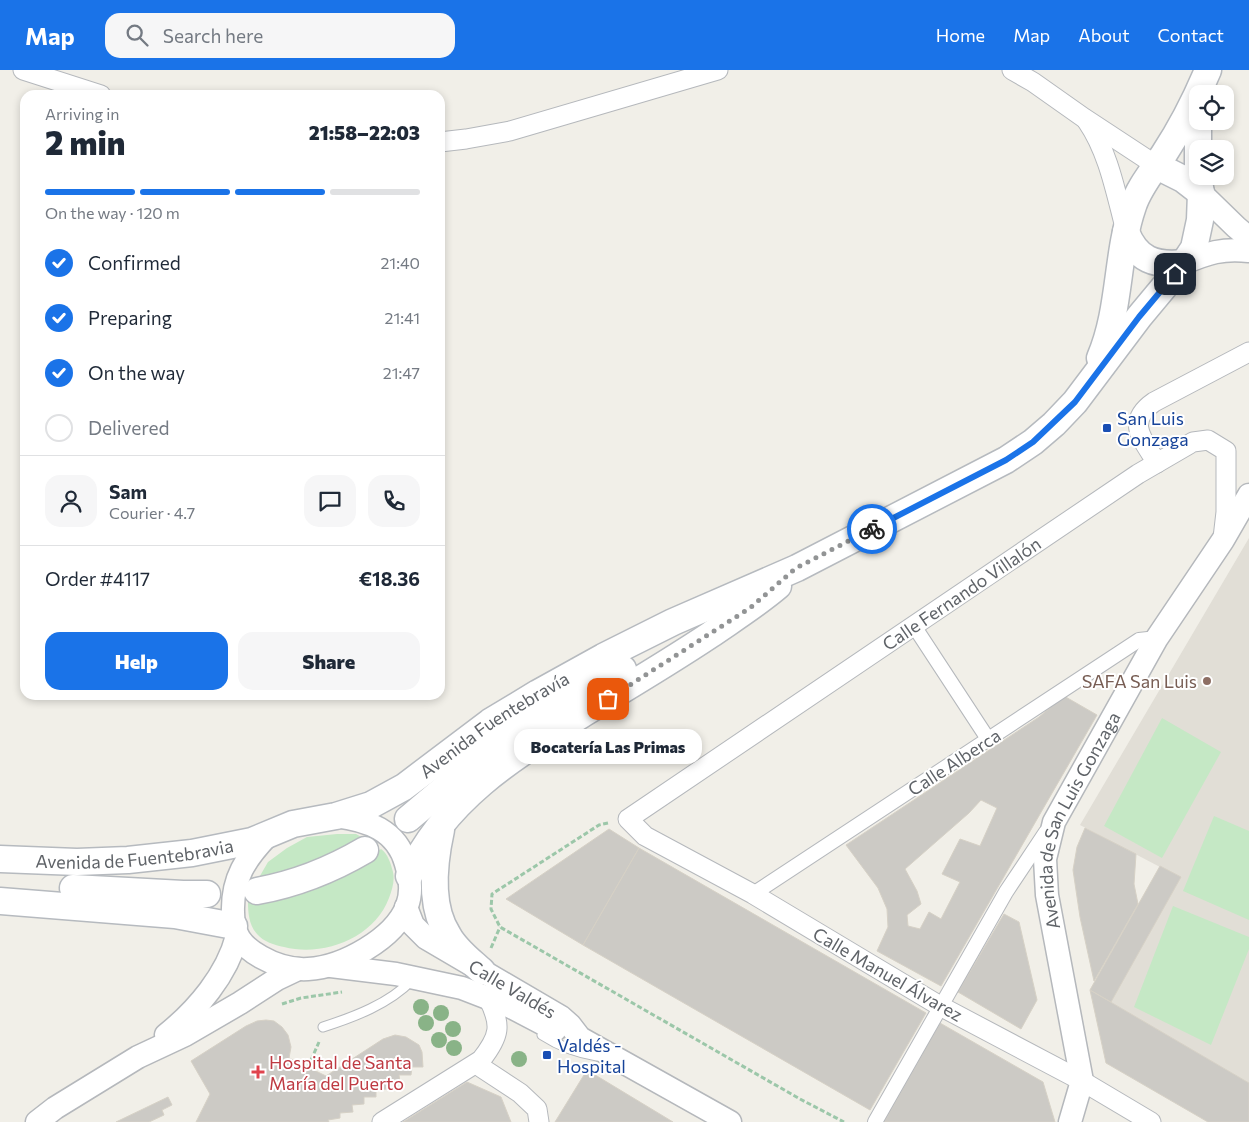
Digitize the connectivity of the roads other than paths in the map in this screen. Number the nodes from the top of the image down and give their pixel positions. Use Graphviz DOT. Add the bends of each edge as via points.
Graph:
graph roads {
  1 [pos="23,70"];
  2 [pos="718,70"];
  3 [pos="1017,72"];
  4 [pos="1203,84"];
  5 [pos="85,90"];
  6 [pos="1084,118"];
  7 [pos="445,142"];
  8 [pos="1157,166"];
  9 [pos="1189,181"];
  10 [pos="1199,185"];
  11 [pos="1126,232"];
  12 [pos="1249,238"];
  13 [pos="1249,251"];
  14 [pos="1184,263"];
  15 [pos="1249,352"];
  16 [pos="1091,379"];
  17 [pos="1157,463"];
  18 [pos="1249,495"];
  19 [pos="1223,540"];
  20 [pos="796,568"];
  21 [pos="914,626"];
  22 [pos="1157,638"];
  23 [pos="988,738"];
  24 [pos="336,816"];
  25 [pos="408,819"];
  26 [pos="628,819"];
  27 [pos="443,822"];
  28 [pos="1054,822"];
  29 [pos="268,835"];
  30 [pos="365,850"];
  31 [pos="0,858"];
  32 [pos="409,876"];
  33 [pos="0,884"];
  34 [pos="257,891"];
  35 [pos="207,894"];
  36 [pos="753,894"];
  37 [pos="0,901"];
  38 [pos="406,906"];
  39 [pos="235,931"];
  40 [pos="326,966"];
  41 [pos="298,969"];
  42 [pos="482,971"];
  43 [pos="415,978"];
  44 [pos="488,998"];
  45 [pos="940,1006"];
  46 [pos="514,1009"];
  47 [pos="323,1027"];
  48 [pos="580,1038"];
  49 [pos="138,1057"];
  50 [pos="617,1058"];
  51 [pos="481,1060"];
  52 [pos="1082,1082"];
  53 [pos="37,1122"];
  54 [pos="382,1122"];
  55 [pos="539,1122"];
  56 [pos="730,1122"];
  57 [pos="875,1122"];
  58 [pos="1070,1122"];
  59 [pos="1152,1122"];
  1 -- 5 [label="street"];
  2 -- 7 [label="street" via="510,131"];
  3 -- 6 [label="street"];
  4 -- 8 [label="main road"];
  6 -- 8 [label="street"];
  6 -- 11 [label="street" via="1108,163"];
  8 -- 9 [label="main road"];
  8 -- 11 [label="main road" via="1133,204"];
  10 -- 12 [label="street"];
  10 -- 14 [label="main road" via="1198,234"];
  11 -- 14 [label="main road" via="1130,243 1146,258 1159,264"];
  11 -- 16 [label="main road, Avenida Fuentebravía" via="1116,303"];
  13 -- 14 [label="street" via="1221,250"];
  14 -- 16 [label="main road, Avenida Fuentebravía"];
  15 -- 17 [label="street" via="1144,409 1138,422 1140,436"];
  16 -- 20 [label="main road, Avenida Fuentebravía" via="1054,424 1006,460"];
  17 -- 19 [label="street, Calle Fernando Villalón" via="1193,442 1208,440 1226,451"];
  17 -- 21 [label="street, Calle Fernando Villalón"];
  18 -- 19 [label="street, Avenida de San Luis Gonzaga"];
  19 -- 22 [label="street, Avenida de San Luis Gonzaga"];
  20 -- 24 [label="main road, Avenida Fuentebravía" via="672,622 604,656 490,722 388,797"];
  20 -- 25 [label="main road" via="518,730"];
  20 -- 27 [label="main road" via="750,608 546,736 495,772"];
  21 -- 23 [label="street"];
  21 -- 26 [label="street, Calle Fernando Villalón"];
  22 -- 23 [label="street, Calle Alberca" via="1139,640"];
  22 -- 28 [label="street, Avenida de San Luis Gonzaga"];
  23 -- 36 [label="street, Calle Alberca"];
  24 -- 29 [label="main road" via="292,824"];
  24 -- 32 [label="street" via="373,824 382,830 399,847"];
  26 -- 36 [label="street, Calle Manuel Álvarez" via="645,836"];
  27 -- 32 [label="main road" via="426,844"];
  27 -- 42 [label="main road" via="434,877 441,918 453,943"];
  28 -- 45 [label="street" via="1006,892"];
  28 -- 52 [label="street, Avenida de San Luis Gonzaga" via="1045,859 1047,895"];
  29 -- 31 [label="main road, Avenida de Fuentebravia" via="192,853 128,860 77,862"];
  29 -- 39 [label="street" via="254,850 234,887"];
  30 -- 34 [label="main road" via="333,868"];
  32 -- 38 [label="street"];
  33 -- 35 [label="main road, Avenida de Fuentebravia"];
  36 -- 45 [label="street, Calle Manuel Álvarez"];
  37 -- 39 [label="main road" via="175,915"];
  38 -- 40 [label="street" via="391,929 376,942 347,959"];
  38 -- 42 [label="street, Calle Valdés" via="413,925 426,938"];
  39 -- 41 [label="street" via="245,946 262,958"];
  39 -- 49 [label="street" via="230,956 204,998 171,1031"];
  40 -- 41 [label="street"];
  40 -- 43 [label="street"];
  41 -- 49 [label="street" via="185,1035"];
  42 -- 48 [label="street, Calle Valdés" via="561,1017"];
  43 -- 44 [label="street" via="462,988"];
  43 -- 47 [label="lane" via="404,989 372,1008"];
  44 -- 46 [label="street"];
  44 -- 51 [label="street" via="498,1021 490,1049"];
  45 -- 52 [label="street, Calle Manuel Álvarez"];
  45 -- 57 [label="street"];
  46 -- 48 [label="street" via="558,1032"];
  46 -- 50 [label="lane" via="533,1028 566,1048"];
  48 -- 50 [label="street, Calle Valdés"];
  49 -- 53 [label="street"];
  50 -- 56 [label="street, Calle Valdés"];
  51 -- 54 [label="street"];
  51 -- 55 [label="street" via="482,1068 537,1108"];
  52 -- 58 [label="street, Avenida de San Luis Gonzaga"];
  52 -- 59 [label="street, Calle Manuel Álvarez"];
}
